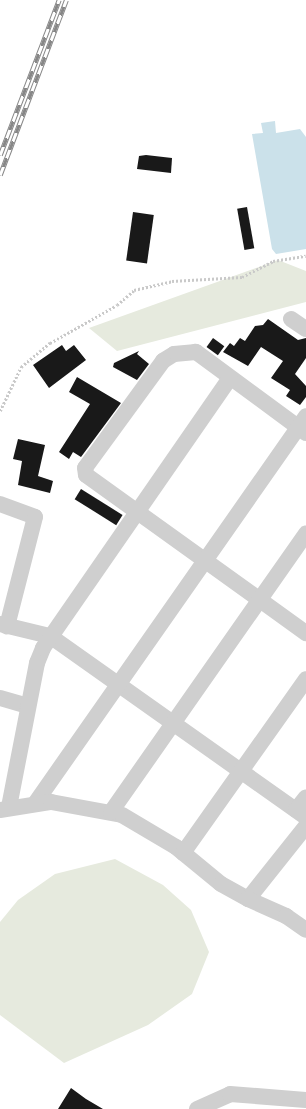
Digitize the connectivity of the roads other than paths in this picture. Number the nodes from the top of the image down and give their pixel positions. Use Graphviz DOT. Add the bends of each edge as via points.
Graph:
graph roads {
  1 [pos="291,319"];
  2 [pos="306,329"];
  3 [pos="230,378"];
  4 [pos="303,426"];
  5 [pos="0,504"];
  6 [pos="138,512"];
  7 [pos="306,534"];
  8 [pos="204,561"];
  9 [pos="259,601"];
  10 [pos="4,625"];
  11 [pos="306,633"];
  12 [pos="50,636"];
  13 [pos="306,679"];
  14 [pos="116,684"];
  15 [pos="0,698"];
  16 [pos="28,706"];
  17 [pos="173,725"];
  18 [pos="7,772"];
  19 [pos="240,772"];
  20 [pos="306,797"];
  21 [pos="36,802"];
  22 [pos="5,808"];
  23 [pos="111,812"];
  24 [pos="301,814"];
  25 [pos="306,826"];
  26 [pos="182,853"];
  27 [pos="248,899"];
  28 [pos="306,930"];
  29 [pos="306,1100"];
  30 [pos="197,1109"];
  1 -- 2 [label="street"];
  3 -- 4 [label="street"];
  3 -- 6 [label="street"];
  3 -- 6 [label="street" via="196,352 174,354 162,361 86,468 86,475"];
  4 -- 8 [label="street"];
  5 -- 10 [label="street" via="35,517"];
  6 -- 8 [label="street"];
  6 -- 12 [label="street"];
  7 -- 9 [label="street"];
  8 -- 9 [label="street"];
  8 -- 14 [label="street"];
  9 -- 11 [label="street"];
  9 -- 17 [label="street"];
  10 -- 12 [label="street"];
  12 -- 14 [label="street"];
  12 -- 16 [label="street" via="37,663"];
  13 -- 19 [label="street"];
  14 -- 17 [label="street"];
  14 -- 21 [label="street"];
  15 -- 16 [label="street"];
  16 -- 18 [label="street"];
  17 -- 19 [label="street"];
  17 -- 23 [label="street"];
  18 -- 22 [label="street"];
  19 -- 24 [label="street"];
  19 -- 26 [label="street"];
  20 -- 24 [label="street"];
  21 -- 22 [label="street"];
  21 -- 23 [label="street"];
  23 -- 26 [label="street" via="139,823"];
  25 -- 27 [label="street"];
  26 -- 27 [label="street" via="221,884"];
  27 -- 28 [label="street" via="286,916"];
  29 -- 30 [label="street" via="230,1094"];
}
